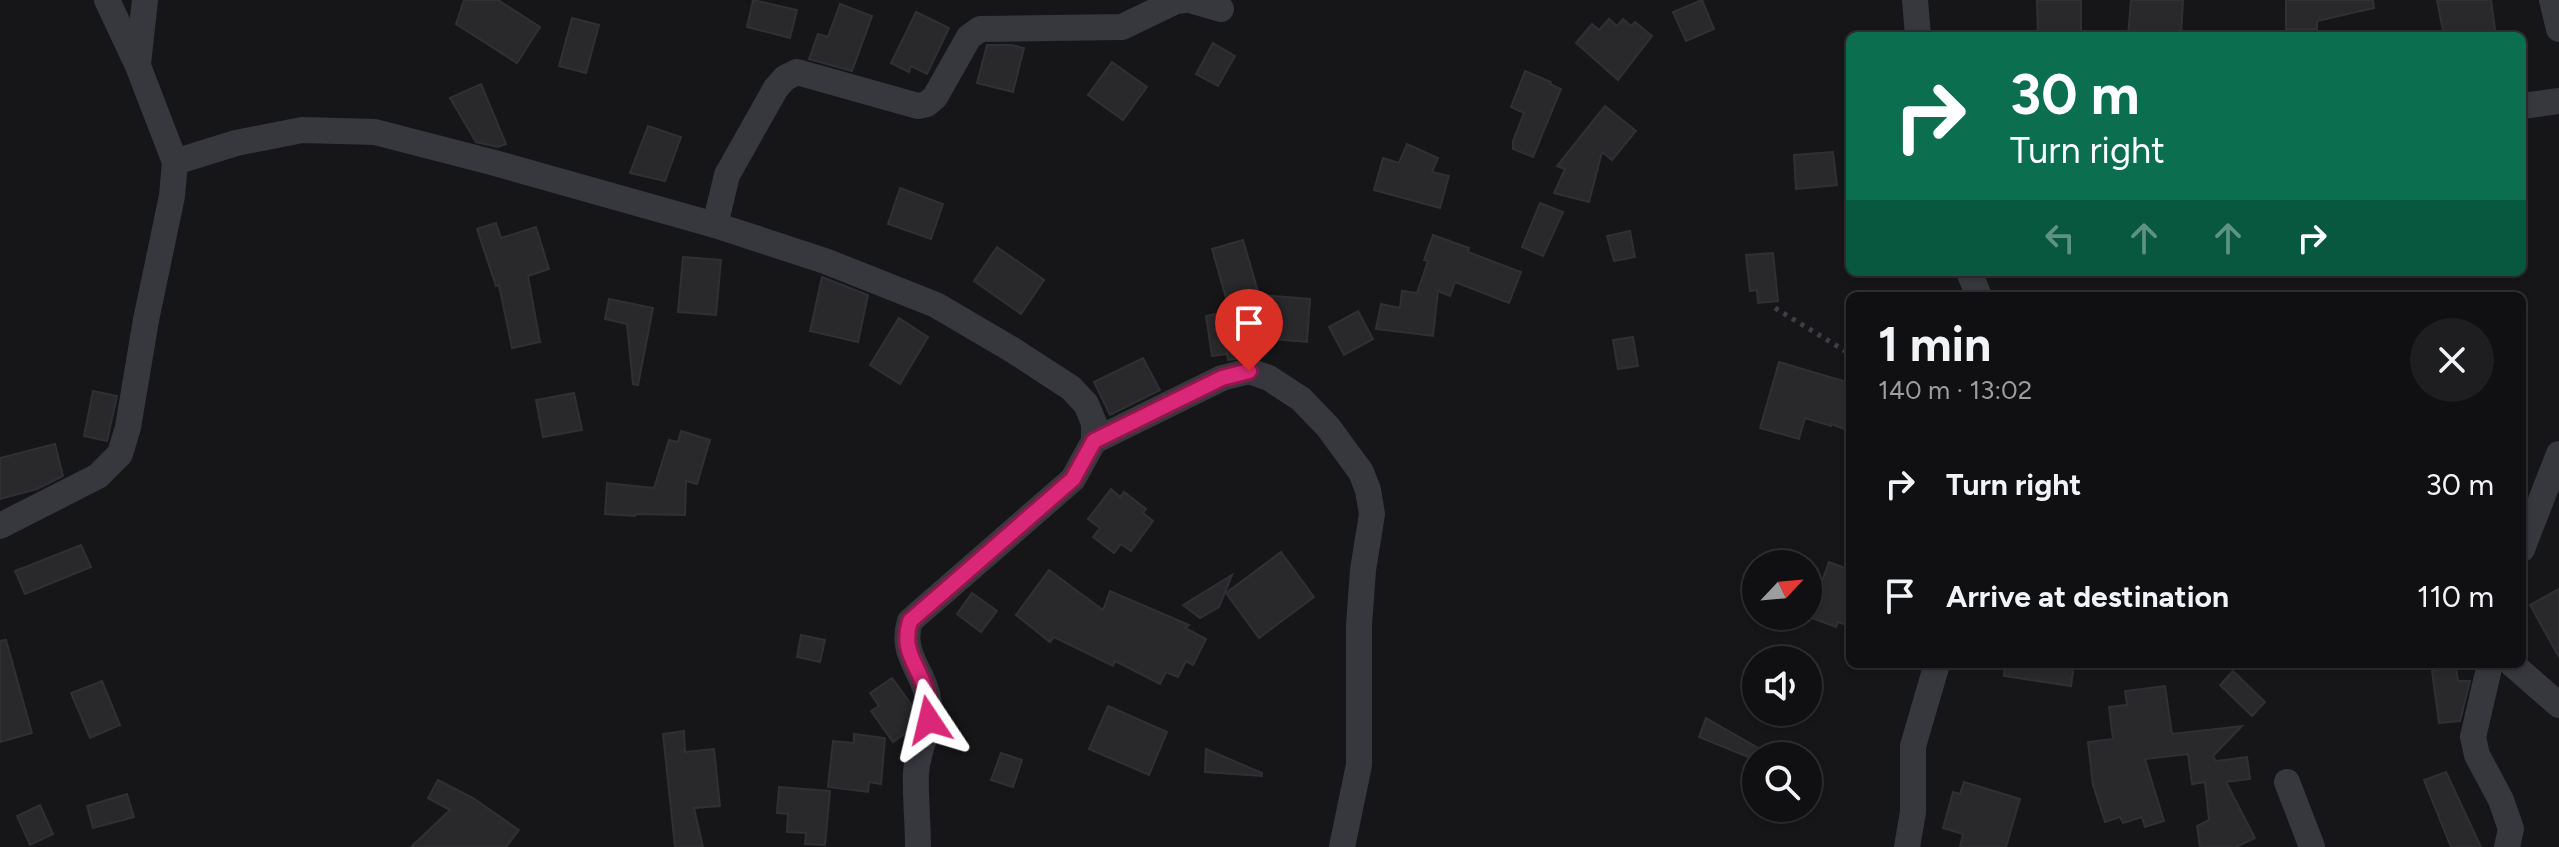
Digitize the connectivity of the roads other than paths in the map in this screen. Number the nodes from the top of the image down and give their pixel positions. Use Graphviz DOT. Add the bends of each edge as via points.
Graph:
graph roads {
  1 [pos="107,0"];
  2 [pos="145,0"];
  3 [pos="1187,0"];
  4 [pos="1915,0"];
  5 [pos="2552,0"];
  6 [pos="1221,9"];
  7 [pos="2559,29"];
  8 [pos="1918,32"];
  9 [pos="138,66"];
  10 [pos="2559,101"];
  11 [pos="2526,105"];
  12 [pos="175,162"];
  13 [pos="715,225"];
  14 [pos="1094,441"];
  15 [pos="2559,454"];
  16 [pos="0,526"];
  17 [pos="2526,539"];
  18 [pos="1936,668"];
  19 [pos="2489,668"];
  20 [pos="2517,668"];
  21 [pos="2559,705"];
  22 [pos="2287,782"];
  23 [pos="918,847"];
  24 [pos="1342,847"];
  25 [pos="1907,847"];
  26 [pos="2312,847"];
  27 [pos="2507,847"];
  1 -- 9 [label="street"];
  2 -- 9 [label="street"];
  3 -- 6 [label="street"];
  3 -- 13 [label="street" via="1122,27 980,29 969,37 935,97 918,106 797,72 776,88 727,175"];
  4 -- 8 [label="street"];
  5 -- 7 [label="street"];
  9 -- 12 [label="street"];
  10 -- 11 [label="street"];
  12 -- 13 [label="street" via="302,130 375,132"];
  12 -- 16 [label="street" via="120,454 98,476"];
  13 -- 14 [label="street" via="936,305 1071,388 1086,404"];
  14 -- 23 [label="street" via="1073,479 910,621 908,651 929,702 916,770"];
  14 -- 24 [label="street" via="1222,378 1249,371 1301,399 1361,472 1372,514 1359,625 1359,765"];
  15 -- 17 [label="street"];
  18 -- 25 [label="street" via="1913,746"];
  19 -- 27 [label="street" via="2473,737 2511,829"];
  20 -- 21 [label="street"];
  22 -- 26 [label="street"];
}
